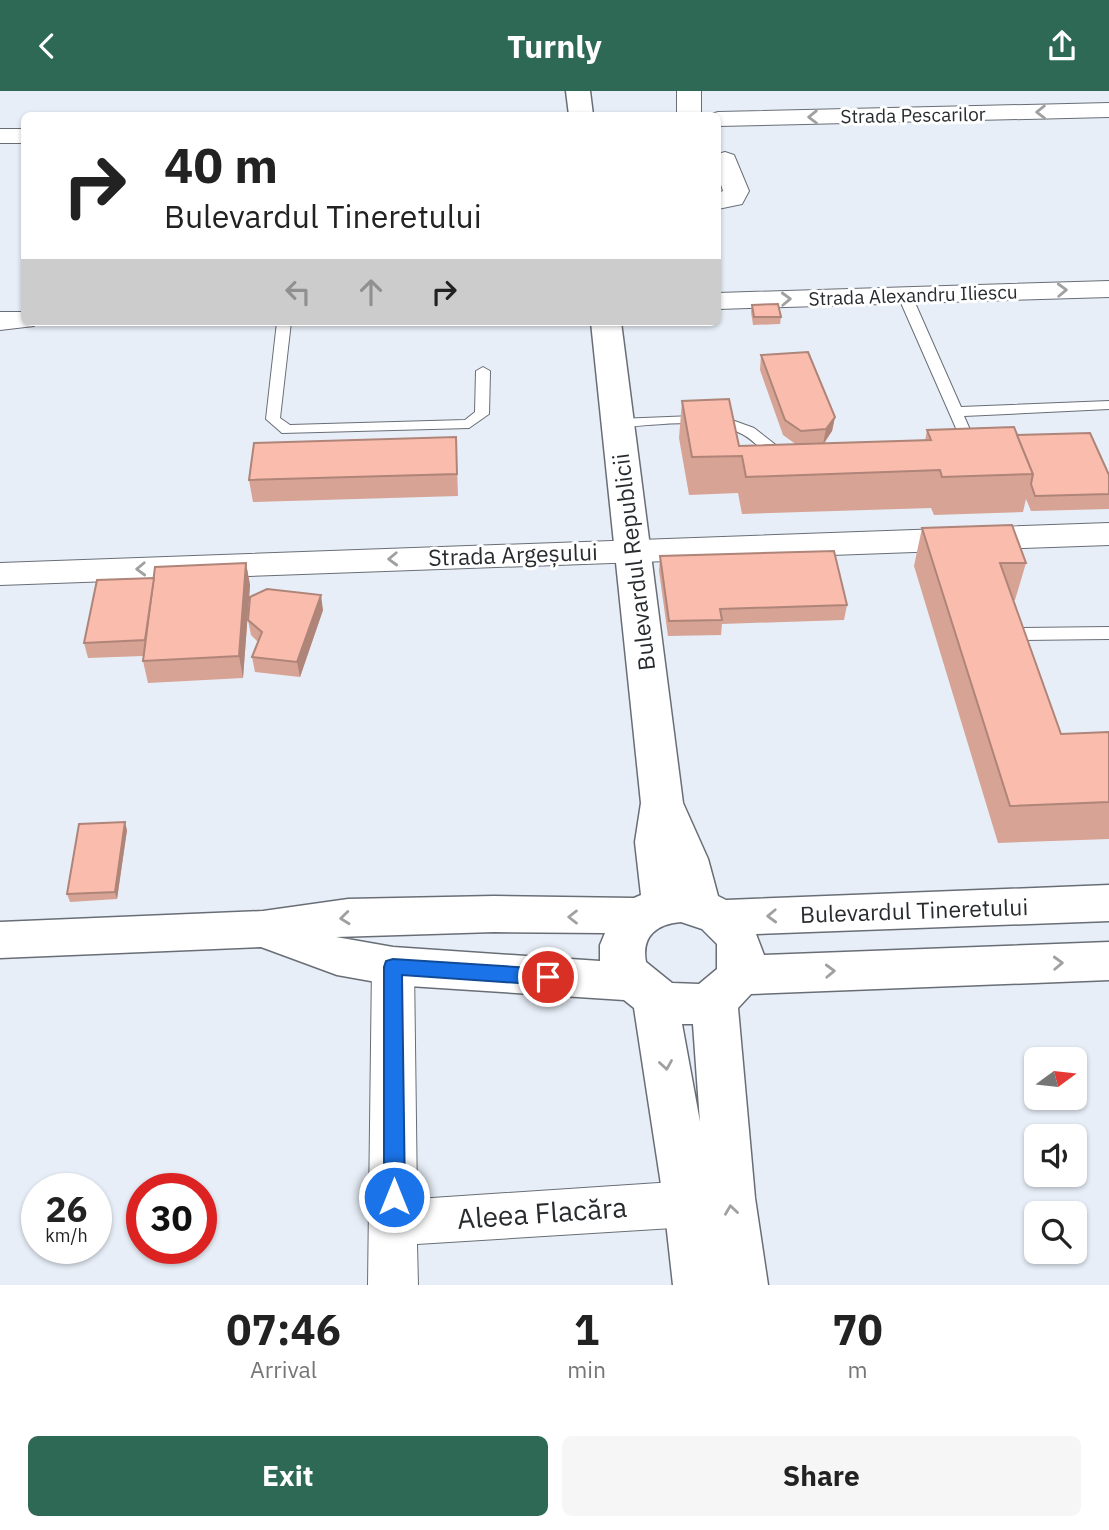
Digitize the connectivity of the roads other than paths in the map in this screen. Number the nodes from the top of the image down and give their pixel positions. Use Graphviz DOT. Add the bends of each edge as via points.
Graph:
graph roads {
  1 [pos="578,91"];
  2 [pos="689,91"];
  3 [pos="1109,110"];
  4 [pos="581,112"];
  5 [pos="689,112"];
  6 [pos="721,119"];
  7 [pos="0,136"];
  8 [pos="21,136"];
  9 [pos="725,160"];
  10 [pos="721,200"];
  11 [pos="1109,289"];
  12 [pos="905,296"];
  13 [pos="721,301"];
  14 [pos="21,320"];
  15 [pos="0,321"];
  16 [pos="284,326"];
  17 [pos="606,326"];
  18 [pos="483,371"];
  19 [pos="1109,405"];
  20 [pos="954,412"];
  21 [pos="618,423"];
  22 [pos="971,448"];
  23 [pos="787,460"];
  24 [pos="1109,534"];
  25 [pos="633,551"];
  26 [pos="0,574"];
  27 [pos="1109,633"];
  28 [pos="1022,634"];
  29 [pos="1109,903"];
  30 [pos="681,912"];
  31 [pos="263,929"];
  32 [pos="0,940"];
  33 [pos="1109,961"];
  34 [pos="393,967"];
  35 [pos="726,987"];
  36 [pos="645,990"];
  37 [pos="689,1204"];
  38 [pos="394,1223"];
  39 [pos="393,1285"];
  40 [pos="699,1285"];
  41 [pos="742,1285"];
  1 -- 4 [label="main road"];
  2 -- 5 [label="street"];
  3 -- 6 [label="street, Strada Pescarilor, one-way"];
  7 -- 8 [label="street"];
  9 -- 10 [label="street" via="736,191 733,198"];
  12 -- 11 [label="street, Strada Alexandru Iliescu, one-way"];
  13 -- 12 [label="street, Strada Alexandru Iliescu, one-way"];
  12 -- 20 [label="lane"];
  14 -- 15 [label="street"];
  16 -- 18 [label="lane" via="273,419 287,430 469,423 482,414"];
  17 -- 21 [label="main road, Bulevardul Republicii"];
  19 -- 20 [label="lane"];
  20 -- 22 [label="lane"];
  21 -- 23 [label="lane" via="718,419 750,431"];
  21 -- 25 [label="main road, Bulevardul Republicii"];
  24 -- 25 [label="street, Strada Argeșului"];
  25 -- 26 [label="street, Strada Argeșului, one-way"];
  25 -- 30 [label="main road, Bulevardul Republicii" via="662,803 656,842"];
  27 -- 28 [label="lane"];
  29 -- 30 [label="main road, Bulevardul Tineretului, one-way"];
  30 -- 31 [label="main road, Bulevardul Tineretului, one-way" via="361,916"];
  30 -- 35 [label="main road" via="732,929 742,960"];
  30 -- 36 [label="main road" via="630,926 623,947 625,969"];
  31 -- 32 [label="main road, Bulevardul Tineretului"];
  31 -- 34 [label="main road, Bulevardul Tineretului" via="337,956"];
  35 -- 33 [label="main road, one-way"];
  34 -- 36 [label="main road, Bulevardul Tineretului"];
  34 -- 38 [label="street"];
  35 -- 36 [label="main road" via="685,1005"];
  41 -- 35 [label="main road, one-way" via="730,1198"];
  36 -- 37 [label="main road, one-way"];
  37 -- 38 [label="street, Aleea Flacăra"];
  37 -- 40 [label="main road"];
  38 -- 39 [label="street"];
}
